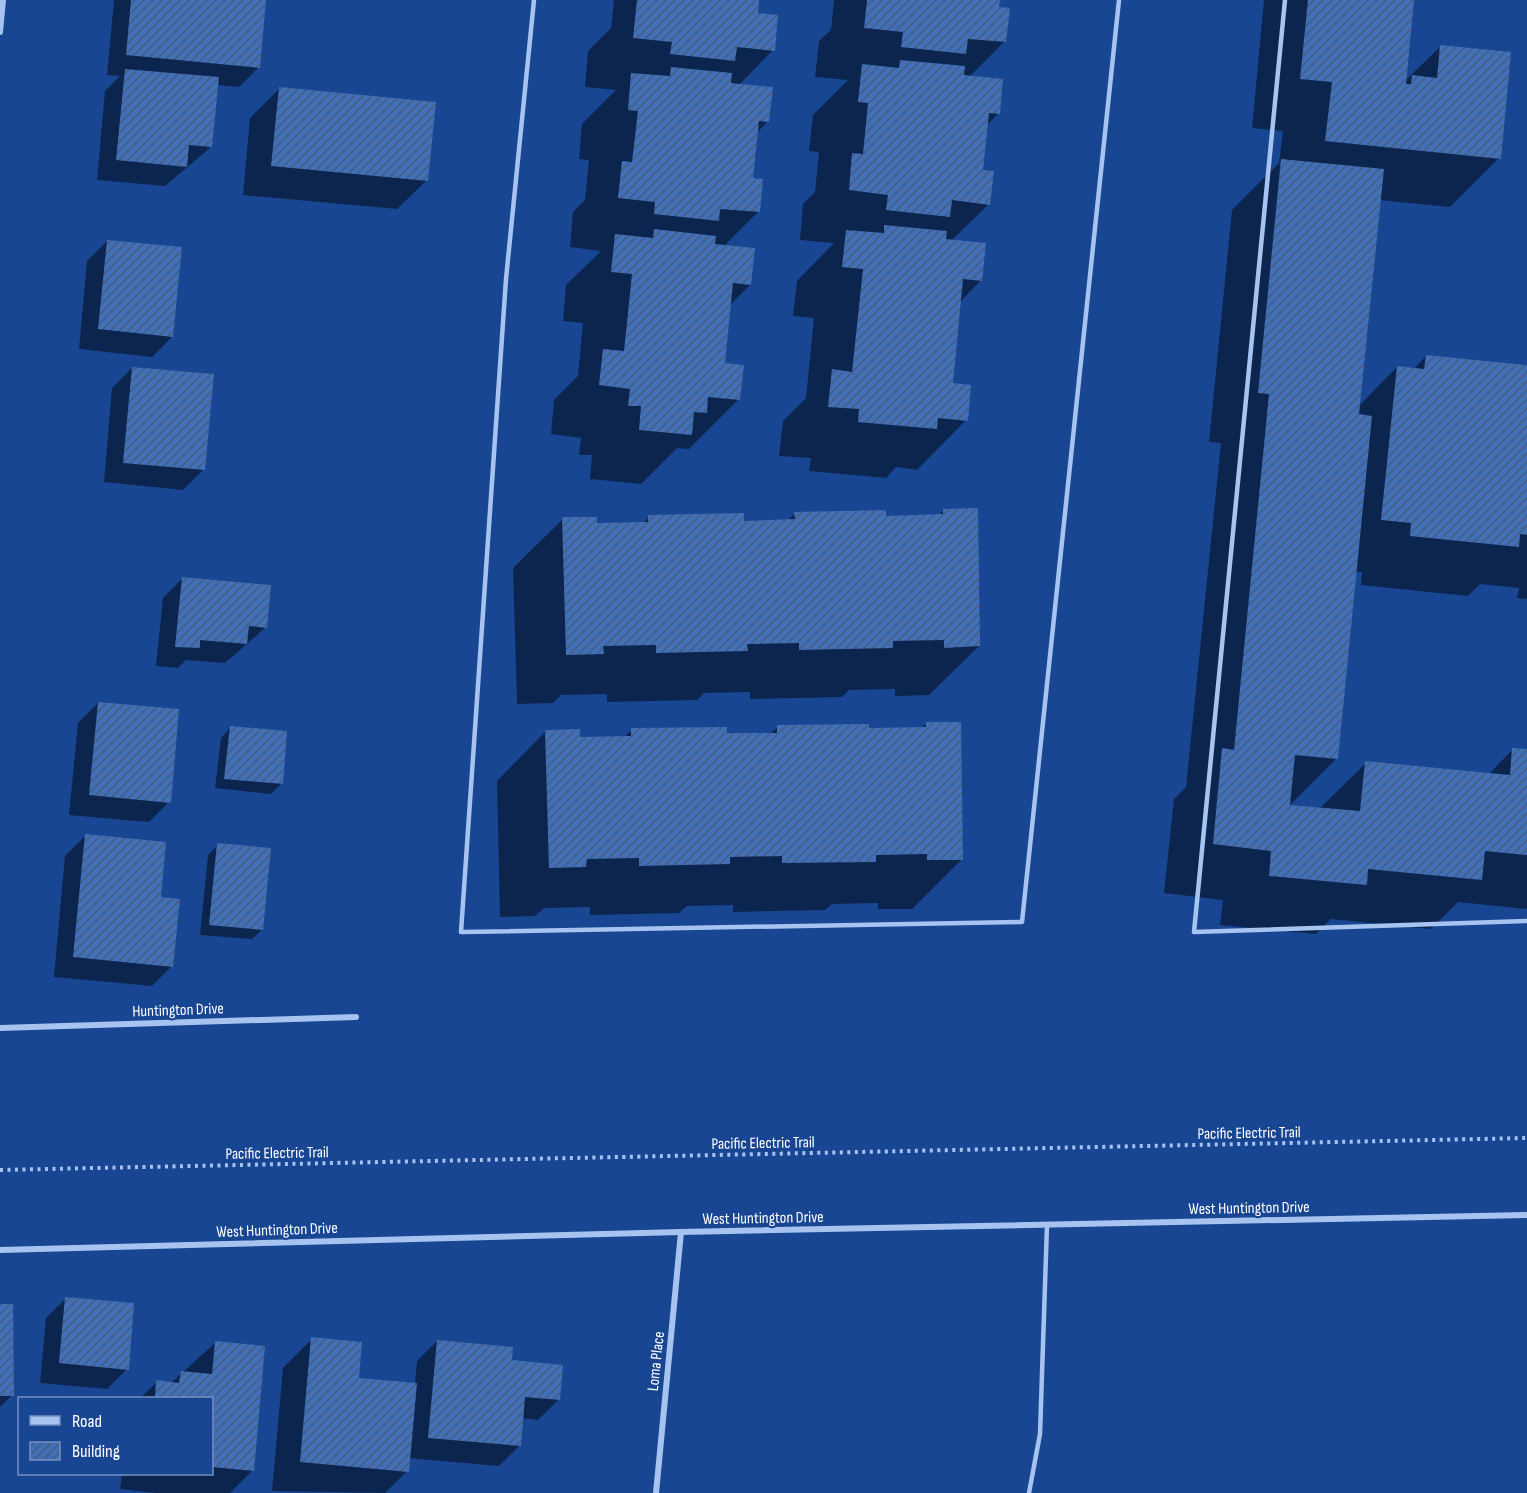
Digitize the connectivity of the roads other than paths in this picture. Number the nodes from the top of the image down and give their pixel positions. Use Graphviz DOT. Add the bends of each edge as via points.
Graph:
graph roads {
  1 [pos="3,0"];
  2 [pos="534,0"];
  3 [pos="1119,0"];
  4 [pos="1285,0"];
  5 [pos="0,32"];
  6 [pos="1527,921"];
  7 [pos="356,1017"];
  8 [pos="0,1028"];
  9 [pos="1527,1215"];
  10 [pos="1047,1225"];
  11 [pos="681,1232"];
  12 [pos="0,1250"];
  13 [pos="656,1493"];
  14 [pos="1029,1493"];
  1 -- 5 [label="street"];
  2 -- 3 [label="lane" via="506,279 461,932 1022,922"];
  4 -- 6 [label="lane" via="1194,932"];
  7 -- 8 [label="street, Huntington Drive"];
  9 -- 10 [label="street, West Huntington Drive"];
  10 -- 11 [label="street, West Huntington Drive"];
  10 -- 14 [label="lane" via="1040,1434"];
  11 -- 12 [label="street, West Huntington Drive"];
  11 -- 13 [label="street, Loma Place"];
}
